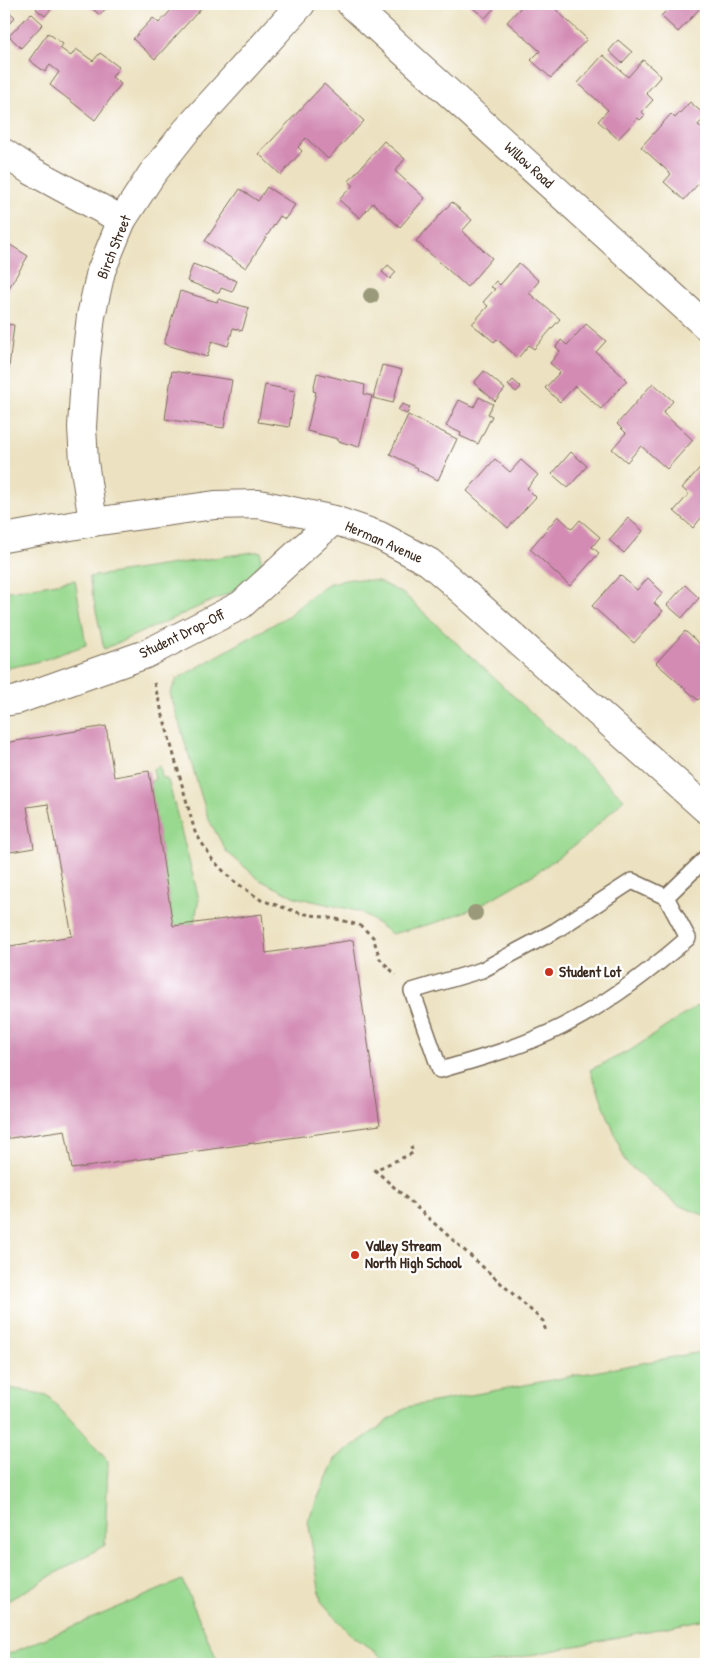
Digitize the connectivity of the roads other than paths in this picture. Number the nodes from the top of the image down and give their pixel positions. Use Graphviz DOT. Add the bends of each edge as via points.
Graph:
graph roads {
  1 [pos="301,4"];
  2 [pos="351,4"];
  3 [pos="4,153"];
  4 [pos="122,220"];
  5 [pos="706,326"];
  6 [pos="334,520"];
  7 [pos="93,522"];
  8 [pos="4,538"];
  9 [pos="4,702"];
  10 [pos="706,809"];
  11 [pos="706,858"];
  12 [pos="666,897"];
  1 -- 4 [label="street, Birch Street" via="186,131"];
  2 -- 5 [label="street, Willow Road"];
  3 -- 4 [label="street"];
  4 -- 7 [label="street, Birch Street" via="102,271 91,316 86,359 82,427"];
  6 -- 7 [label="street, Herman Avenue" via="259,504 215,505"];
  6 -- 9 [label="street, Student Drop-Off" via="241,605 146,654"];
  6 -- 10 [label="street, Herman Avenue" via="380,536 429,562"];
  7 -- 8 [label="street, Herman Avenue"];
  11 -- 12 [label="lane"];
  12 -- 12 [label="lane" via="632,882 555,931 482,970 412,991 440,1070 501,1052 562,1027 612,998 664,959 688,938"];
}
